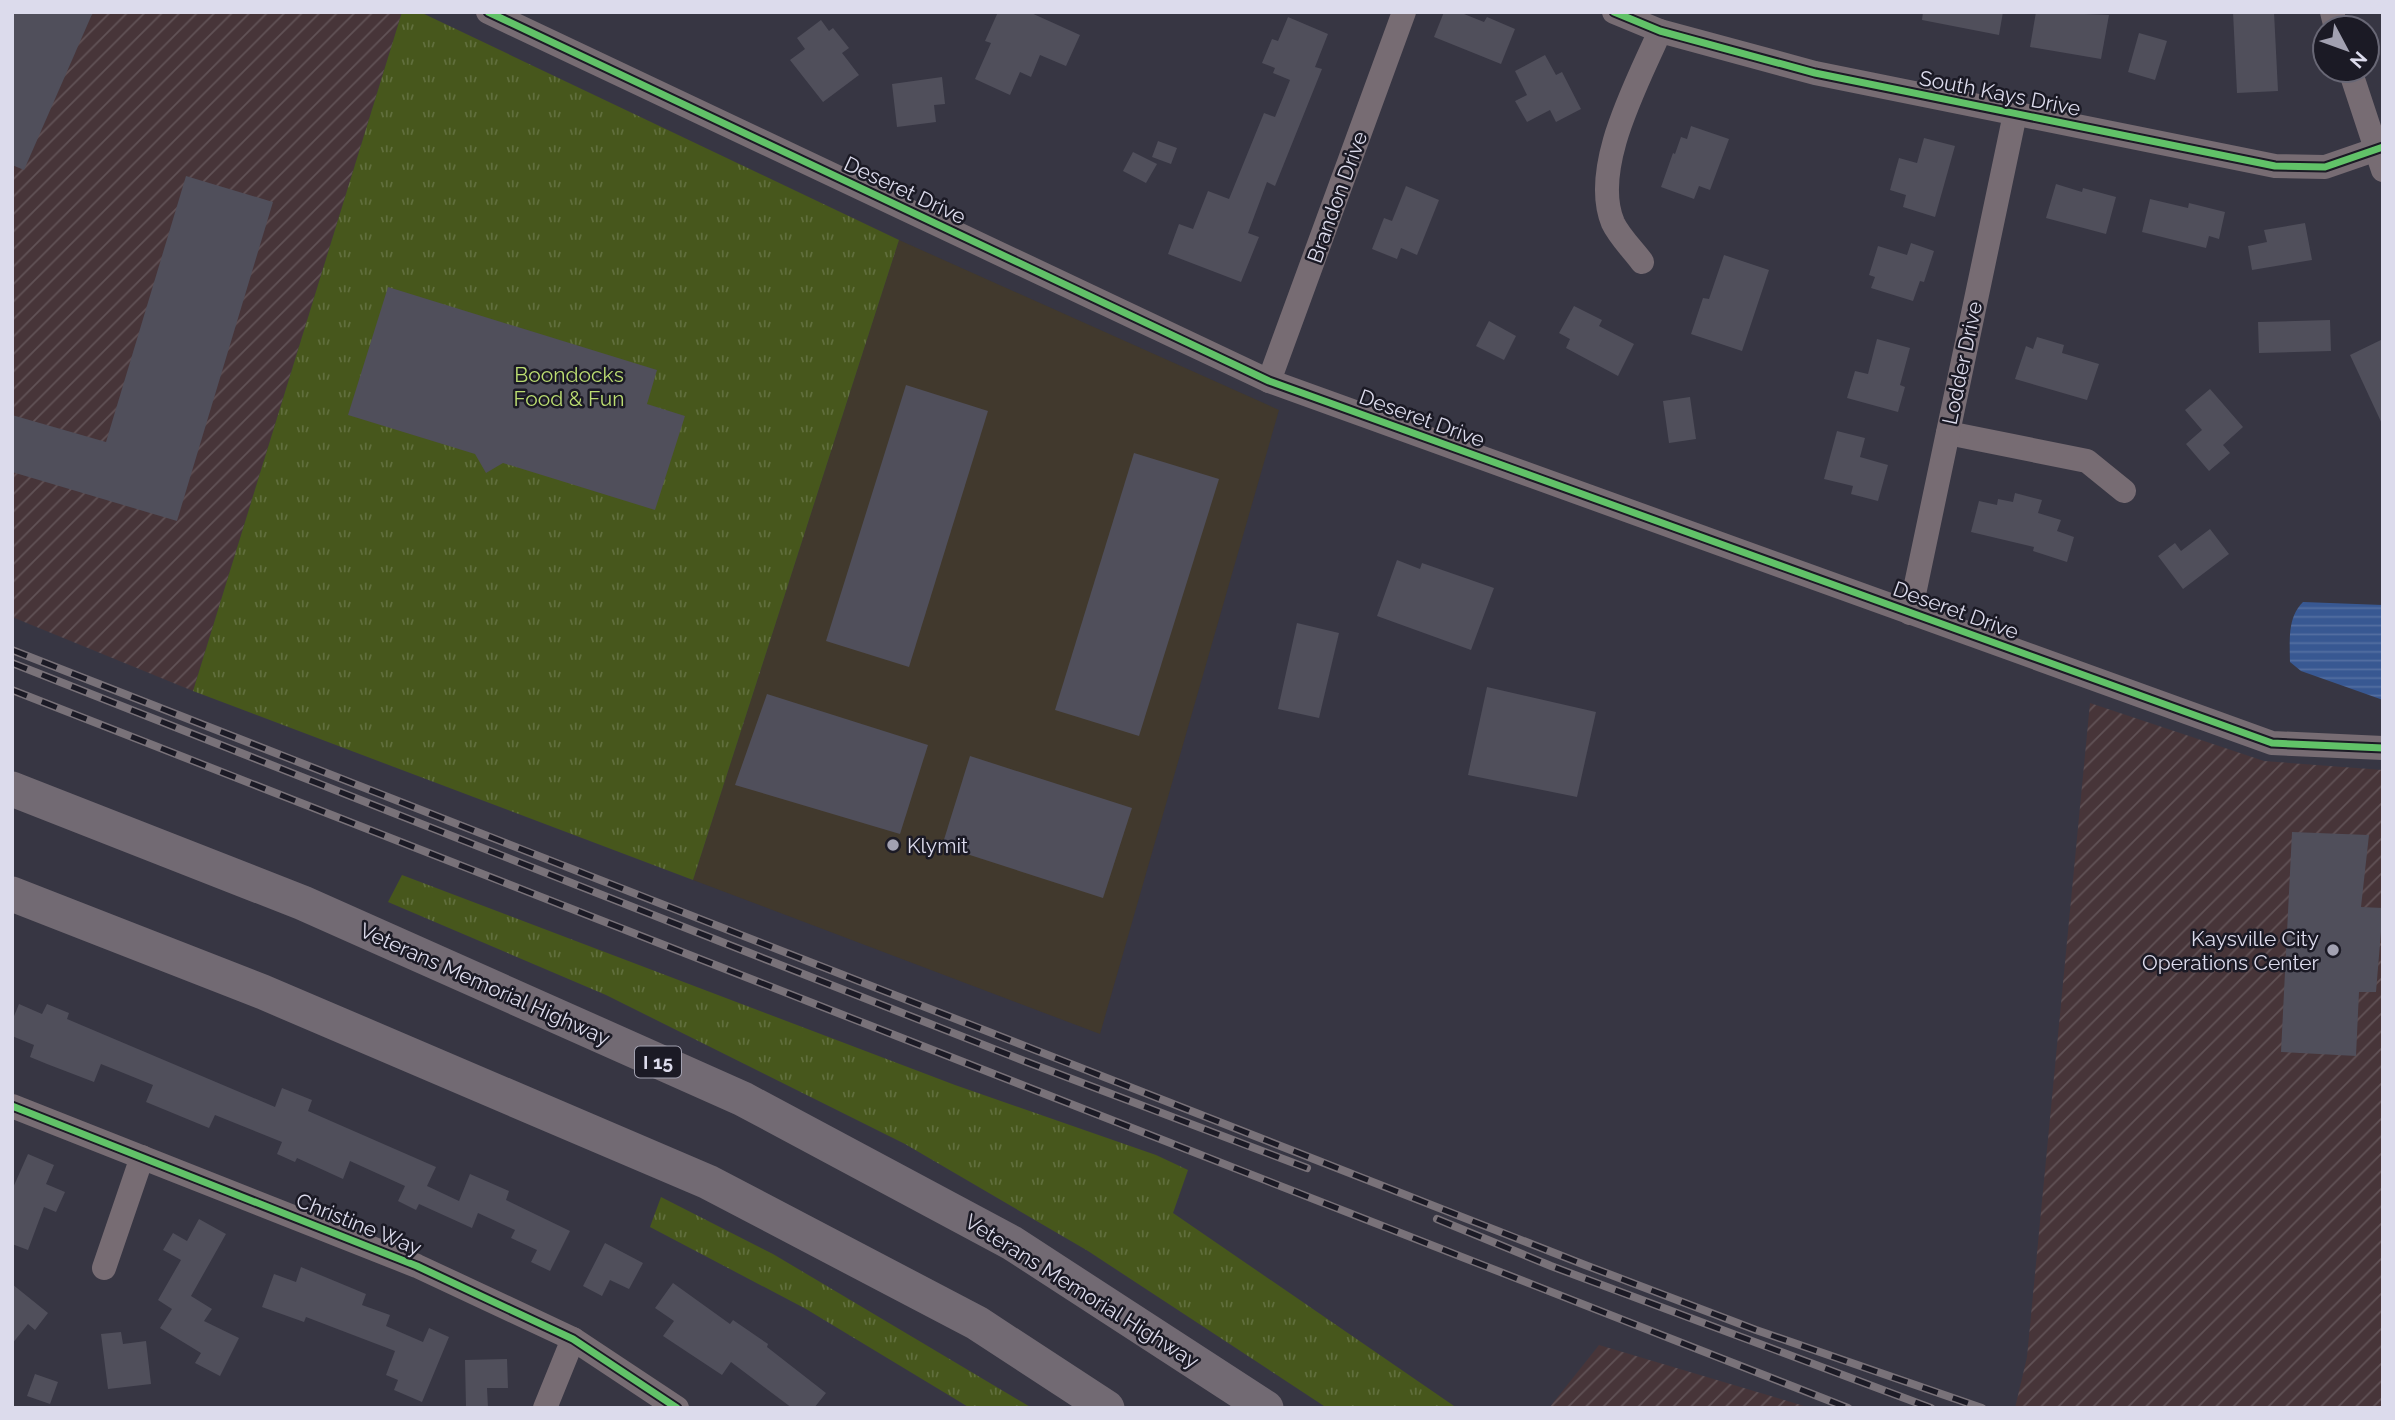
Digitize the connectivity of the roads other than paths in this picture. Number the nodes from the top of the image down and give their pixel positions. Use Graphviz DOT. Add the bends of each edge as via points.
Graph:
graph roads {
  1 [pos="488,12"];
  2 [pos="1404,12"];
  3 [pos="1614,12"];
  4 [pos="1660,31"];
  5 [pos="2355,84"];
  6 [pos="2015,114"];
  7 [pos="2380,156"];
  8 [pos="1642,262"];
  9 [pos="1269,381"];
  10 [pos="1948,433"];
  11 [pos="2124,491"];
  12 [pos="1910,613"];
  13 [pos="2383,748"];
  14 [pos="12,789"];
  15 [pos="12,894"];
  16 [pos="12,1106"];
  17 [pos="142,1157"];
  18 [pos="104,1268"];
  19 [pos="573,1339"];
  20 [pos="545,1408"];
  21 [pos="677,1408"];
  22 [pos="1107,1408"];
  23 [pos="1266,1408"];
  1 -- 9 [label="street, Deseret Drive"];
  2 -- 9 [label="street, Brandon Drive"];
  3 -- 4 [label="street, South Kays Drive"];
  4 -- 6 [label="street, South Kays Drive" via="1815,73"];
  4 -- 8 [label="street" via="1613,141 1607,183 1613,222"];
  5 -- 7 [label="street"];
  6 -- 7 [label="street, South Kays Drive" via="2274,166 2325,167"];
  6 -- 10 [label="street, Lodder Drive"];
  9 -- 12 [label="street, Deseret Drive"];
  10 -- 11 [label="street" via="2087,461"];
  10 -- 12 [label="street, Lodder Drive"];
  12 -- 13 [label="street, Deseret Drive" via="2272,743"];
  14 -- 23 [label="highway, Veterans Memorial Highway / I 15" via="303,903 743,1099 1012,1243"];
  15 -- 22 [label="highway" via="263,992 708,1182 977,1324"];
  16 -- 17 [label="street, Christine Way"];
  17 -- 18 [label="street"];
  17 -- 19 [label="street, Christine Way" via="416,1266"];
  19 -- 20 [label="street"];
  19 -- 21 [label="street, Christine Way"];
}
